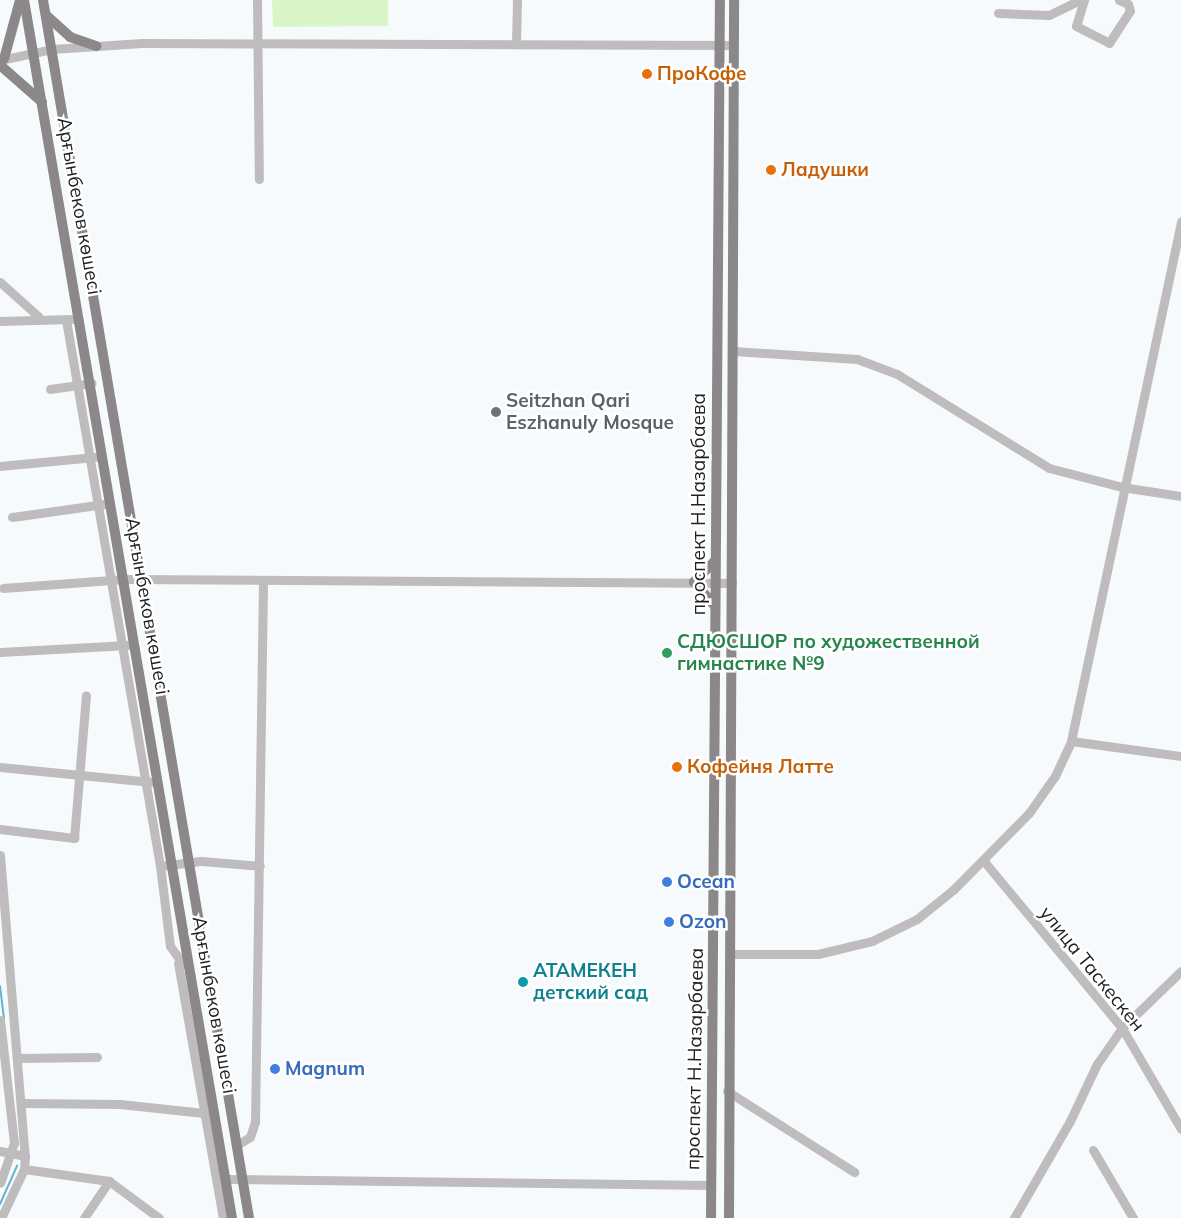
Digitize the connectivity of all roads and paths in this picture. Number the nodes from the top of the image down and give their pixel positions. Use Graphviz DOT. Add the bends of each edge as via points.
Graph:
graph roads {
  1 [pos="20,0"];
  2 [pos="24,0"];
  3 [pos="43,0"];
  4 [pos="257,0"];
  5 [pos="517,0"];
  6 [pos="720,0"];
  7 [pos="734,0"];
  8 [pos="1080,0"];
  9 [pos="1084,0"];
  10 [pos="1119,0"];
  11 [pos="45,12"];
  12 [pos="998,13"];
  13 [pos="516,42"];
  14 [pos="258,43"];
  15 [pos="720,45"];
  16 [pos="734,45"];
  17 [pos="96,46"];
  18 [pos="52,49"];
  19 [pos="34,52"];
  20 [pos="1,61"];
  21 [pos="42,103"];
  22 [pos="260,179"];
  23 [pos="1181,222"];
  24 [pos="0,282"];
  25 [pos="39,317"];
  26 [pos="81,318"];
  27 [pos="66,320"];
  28 [pos="0,321"];
  29 [pos="733,351"];
  30 [pos="92,383"];
  31 [pos="78,385"];
  32 [pos="50,389"];
  33 [pos="102,456"];
  34 [pos="90,457"];
  35 [pos="0,466"];
  36 [pos="1122,488"];
  37 [pos="1181,496"];
  38 [pos="112,503"];
  39 [pos="100,504"];
  40 [pos="12,518"];
  41 [pos="715,562"];
  42 [pos="125,579"];
  43 [pos="141,579"];
  44 [pos="112,580"];
  45 [pos="263,582"];
  46 [pos="694,582"];
  47 [pos="715,583"];
  48 [pos="732,583"];
  49 [pos="3,588"];
  50 [pos="715,607"];
  51 [pos="135,642"];
  52 [pos="123,647"];
  53 [pos="0,652"];
  54 [pos="86,696"];
  55 [pos="1071,740"];
  56 [pos="1181,756"];
  57 [pos="0,767"];
  58 [pos="79,774"];
  59 [pos="159,781"];
  60 [pos="148,783"];
  61 [pos="0,829"];
  62 [pos="0,856"];
  63 [pos="983,860"];
  64 [pos="189,862"];
  65 [pos="172,864"];
  66 [pos="160,866"];
  67 [pos="260,866"];
  68 [pos="730,954"];
  69 [pos="178,962"];
  70 [pos="190,967"];
  71 [pos="1181,971"];
  72 [pos="0,1020"];
  73 [pos="1122,1028"];
  74 [pos="97,1057"];
  75 [pos="17,1058"];
  76 [pos="3,1070"];
  77 [pos="727,1090"];
  78 [pos="21,1103"];
  79 [pos="204,1113"];
  80 [pos="1181,1130"];
  81 [pos="237,1145"];
  82 [pos="1093,1150"];
  83 [pos="0,1152"];
  84 [pos="11,1153"];
  85 [pos="25,1156"];
  86 [pos="24,1169"];
  87 [pos="854,1172"];
  88 [pos="226,1179"];
  89 [pos="242,1179"];
  90 [pos="109,1181"];
  91 [pos="0,1183"];
  92 [pos="711,1185"];
  93 [pos="2,1218"];
  94 [pos="84,1218"];
  95 [pos="158,1218"];
  96 [pos="223,1218"];
  97 [pos="232,1218"];
  98 [pos="249,1218"];
  99 [pos="711,1218"];
  100 [pos="729,1218"];
  101 [pos="1014,1218"];
  102 [pos="1133,1218"];
  1 -- 20 [label="main road"];
  2 -- 19 [label="main road, Арғынбеков көшесі"];
  3 -- 11 [label="main road, Арғынбеков көшесі"];
  4 -- 14 [label="street"];
  5 -- 13 [label="street"];
  6 -- 15 [label="main road, проспект Н.Назарбаева"];
  7 -- 16 [label="main road, проспект Н.Назарбаева"];
  8 -- 12 [label="street" via="1049,15"];
  9 -- 10 [label="street" via="1076,26 1111,43 1130,11 1128,4"];
  11 -- 17 [label="main road" via="61,31"];
  11 -- 18 [label="main road, Арғынбеков көшесі"];
  13 -- 14 [label="street"];
  13 -- 15 [label="street"];
  14 -- 17 [label="street"];
  14 -- 22 [label="street"];
  15 -- 16 [label="street"];
  15 -- 41 [label="main road, проспект Н.Назарбаева"];
  16 -- 29 [label="main road, проспект Н.Назарбаева"];
  17 -- 18 [label="street"];
  18 -- 19 [label="street"];
  18 -- 43 [label="main road, Арғынбеков көшесі"];
  19 -- 20 [label="street"];
  19 -- 21 [label="main road, Арғынбеков көшесі"];
  20 -- 21 [label="main road"];
  21 -- 26 [label="main road, Арғынбеков көшесі"];
  23 -- 36 [label="street"];
  24 -- 25 [label="street"];
  25 -- 27 [label="street"];
  25 -- 28 [label="street"];
  26 -- 27 [label="street"];
  26 -- 30 [label="main road, Арғынбеков көшесі"];
  27 -- 31 [label="street"];
  29 -- 36 [label="street" via="857,359 898,374 1049,468"];
  29 -- 48 [label="main road, проспект Н.Назарбаева"];
  30 -- 31 [label="street"];
  30 -- 33 [label="main road, Арғынбеков көшесі"];
  31 -- 32 [label="street"];
  31 -- 34 [label="street"];
  33 -- 34 [label="street"];
  33 -- 38 [label="main road, Арғынбеков көшесі"];
  34 -- 35 [label="street"];
  34 -- 39 [label="street"];
  36 -- 37 [label="street"];
  36 -- 55 [label="street"];
  38 -- 39 [label="street"];
  38 -- 42 [label="main road, Арғынбеков көшесі"];
  39 -- 40 [label="street"];
  39 -- 44 [label="street"];
  41 -- 46 [label="main road"];
  41 -- 47 [label="main road, проспект Н.Назарбаева"];
  42 -- 43 [label="street"];
  42 -- 44 [label="street"];
  42 -- 51 [label="main road, Арғынбеков көшесі"];
  43 -- 45 [label="street"];
  43 -- 64 [label="main road, Арғынбеков көшесі"];
  44 -- 49 [label="street"];
  44 -- 52 [label="street"];
  45 -- 46 [label="street"];
  45 -- 67 [label="street"];
  46 -- 47 [label="street"];
  46 -- 50 [label="main road"];
  47 -- 48 [label="street"];
  47 -- 50 [label="main road, проспект Н.Назарбаева"];
  48 -- 68 [label="main road, проспект Н.Назарбаева"];
  50 -- 92 [label="main road, проспект Н.Назарбаева"];
  51 -- 52 [label="street"];
  51 -- 59 [label="main road, Арғынбеков көшесі"];
  52 -- 53 [label="street"];
  52 -- 60 [label="street"];
  54 -- 58 [label="street"];
  55 -- 56 [label="street"];
  55 -- 63 [label="street" via="1055,776 1029,812"];
  57 -- 58 [label="street"];
  58 -- 60 [label="street"];
  58 -- 61 [label="street" via="74,838"];
  59 -- 60 [label="street"];
  59 -- 65 [label="main road, Арғынбеков көшесі"];
  60 -- 66 [label="street"];
  62 -- 75 [label="street"];
  63 -- 68 [label="street" via="917,919 872,941 818,954"];
  63 -- 73 [label="street, улица Таскескен"];
  64 -- 65 [label="street"];
  64 -- 67 [label="street"];
  64 -- 81 [label="main road, Арғынбеков көшесі"];
  65 -- 66 [label="street"];
  65 -- 70 [label="main road, Арғынбеков көшесі"];
  66 -- 69 [label="street" via="170,946"];
  67 -- 81 [label="street" via="255,1122 250,1137"];
  68 -- 77 [label="main road, проспект Н.Назарбаева"];
  69 -- 70 [label="street"];
  69 -- 79 [label="street"];
  70 -- 88 [label="main road, Арғынбеков көшесі"];
  71 -- 73 [label="street"];
  72 -- 76 [label="street"];
  73 -- 80 [label="street, улица Таскескен"];
  73 -- 101 [label="street" via="1097,1064 1070,1121"];
  74 -- 75 [label="street"];
  75 -- 78 [label="street"];
  76 -- 84 [label="street"];
  77 -- 87 [label="street"];
  77 -- 100 [label="main road, проспект Н.Назарбаева"];
  78 -- 79 [label="street" via="120,1104"];
  78 -- 85 [label="street"];
  79 -- 96 [label="street"];
  81 -- 89 [label="main road, Арғынбеков көшесі"];
  82 -- 102 [label="street"];
  83 -- 84 [label="street"];
  84 -- 85 [label="street"];
  84 -- 91 [label="street"];
  85 -- 86 [label="street"];
  86 -- 90 [label="street"];
  86 -- 93 [label="street"];
  88 -- 89 [label="street"];
  88 -- 97 [label="main road, Арғынбеков көшесі"];
  89 -- 92 [label="street"];
  89 -- 98 [label="main road, Арғынбеков көшесі"];
  90 -- 94 [label="street"];
  90 -- 95 [label="street"];
  92 -- 99 [label="main road, проспект Н.Назарбаева"];
}
